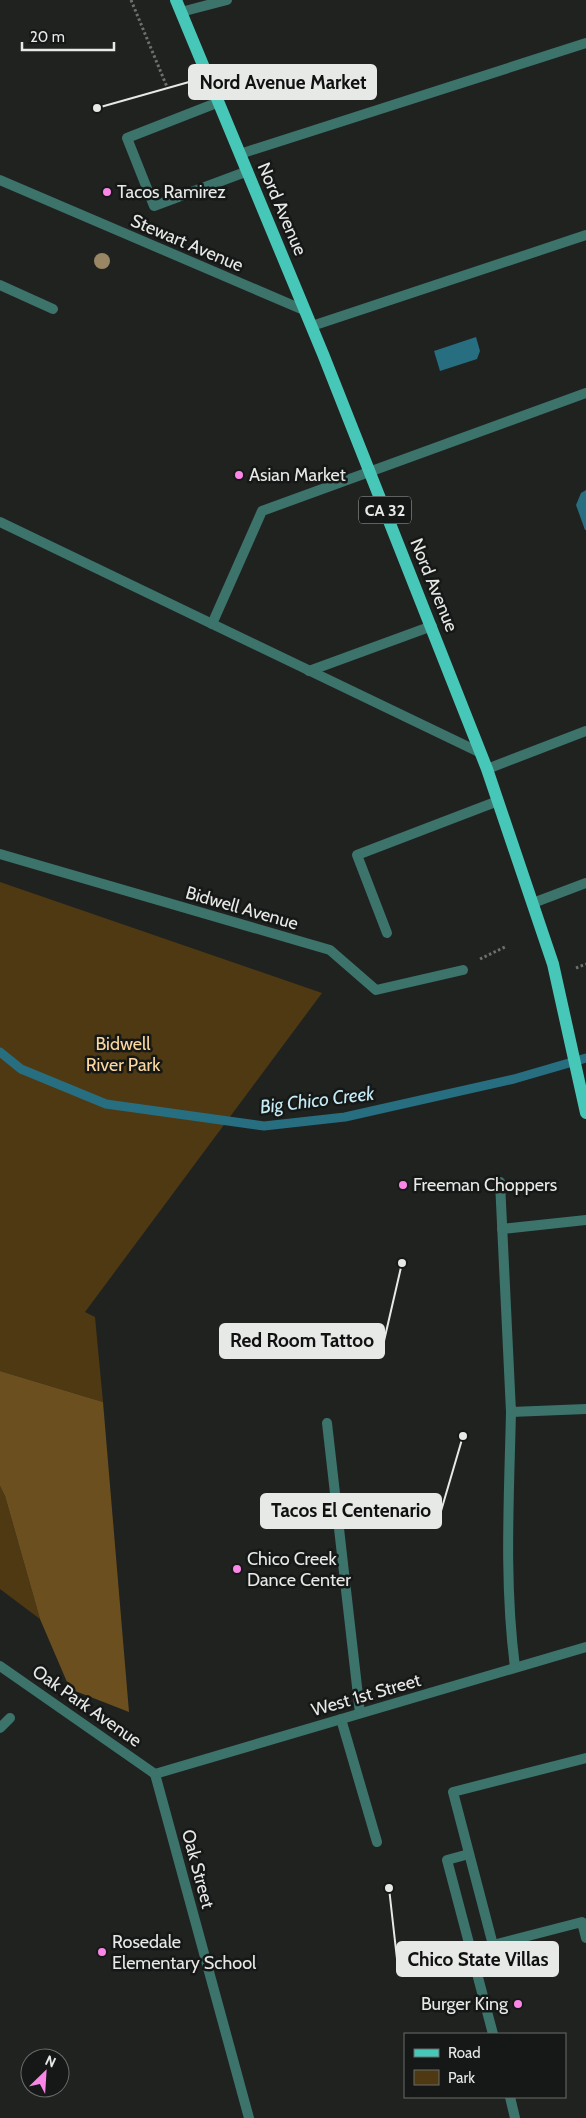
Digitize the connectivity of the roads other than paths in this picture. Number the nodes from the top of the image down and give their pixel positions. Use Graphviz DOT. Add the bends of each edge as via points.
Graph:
graph roads {
  1 [pos="227,0"];
  2 [pos="179,6"];
  3 [pos="586,43"];
  4 [pos="218,102"];
  5 [pos="240,154"];
  6 [pos="248,170"];
  7 [pos="0,180"];
  8 [pos="586,235"];
  9 [pos="0,285"];
  10 [pos="53,309"];
  11 [pos="306,311"];
  12 [pos="312,326"];
  13 [pos="586,393"];
  14 [pos="370,472"];
  15 [pos="0,522"];
  16 [pos="212,624"];
  17 [pos="432,626"];
  18 [pos="309,671"];
  19 [pos="586,731"];
  20 [pos="480,753"];
  21 [pos="486,769"];
  22 [pos="498,801"];
  23 [pos="0,854"];
  24 [pos="586,883"];
  25 [pos="533,903"];
  26 [pos="387,933"];
  27 [pos="463,970"];
  28 [pos="586,1113"];
  29 [pos="500,1182"];
  30 [pos="586,1220"];
  31 [pos="502,1229"];
  32 [pos="586,1409"];
  33 [pos="511,1412"];
  34 [pos="327,1423"];
  35 [pos="586,1647"];
  36 [pos="0,1666"];
  37 [pos="515,1667"];
  38 [pos="360,1713"];
  39 [pos="10,1718"];
  40 [pos="341,1719"];
  41 [pos="0,1728"];
  42 [pos="586,1758"];
  43 [pos="155,1774"];
  44 [pos="377,1842"];
  45 [pos="469,1854"];
  46 [pos="586,1938"];
  47 [pos="493,2033"];
  48 [pos="510,2098"];
  49 [pos="249,2118"];
  50 [pos="516,2118"];
  1 -- 2 [label="street"];
  2 -- 4 [label="main road, Nord Avenue / CA 32"];
  3 -- 5 [label="street"];
  4 -- 5 [label="main road, Nord Avenue / CA 32"];
  4 -- 6 [label="street" via="127,138 154,206"];
  5 -- 6 [label="main road, Nord Avenue / CA 32"];
  6 -- 11 [label="main road, Nord Avenue / CA 32"];
  7 -- 11 [label="street, Stewart Avenue"];
  8 -- 12 [label="street"];
  9 -- 10 [label="street"];
  11 -- 12 [label="main road, Nord Avenue / CA 32"];
  12 -- 14 [label="main road, Nord Avenue / CA 32"];
  13 -- 14 [label="street"];
  14 -- 16 [label="street" via="262,511"];
  14 -- 17 [label="main road, Nord Avenue / CA 32"];
  15 -- 16 [label="street"];
  16 -- 18 [label="street"];
  17 -- 18 [label="street"];
  17 -- 20 [label="main road, Nord Avenue / CA 32"];
  18 -- 20 [label="street"];
  19 -- 21 [label="street"];
  20 -- 21 [label="main road, Nord Avenue / CA 32"];
  21 -- 22 [label="main road, Nord Avenue / CA 32"];
  22 -- 25 [label="main road, Nord Avenue / CA 32"];
  22 -- 26 [label="street" via="357,855"];
  23 -- 27 [label="street, Bidwell Avenue" via="330,950 376,990"];
  24 -- 25 [label="street"];
  25 -- 28 [label="main road, Nord Avenue / CA 32" via="553,964"];
  29 -- 31 [label="street"];
  30 -- 31 [label="street"];
  31 -- 33 [label="street"];
  32 -- 33 [label="street"];
  33 -- 37 [label="street" via="508,1582"];
  34 -- 38 [label="street"];
  35 -- 37 [label="street, West 1st Street"];
  36 -- 43 [label="street, Oak Park Avenue"];
  37 -- 38 [label="street, West 1st Street"];
  38 -- 40 [label="street, West 1st Street"];
  39 -- 41 [label="street"];
  40 -- 43 [label="street, West 1st Street"];
  40 -- 44 [label="street"];
  42 -- 45 [label="street" via="453,1792"];
  43 -- 49 [label="street, Oak Street"];
  45 -- 46 [label="street" via="493,1945 582,1922"];
  45 -- 47 [label="street" via="447,1860"];
  48 -- 50 [label="street"];
}
